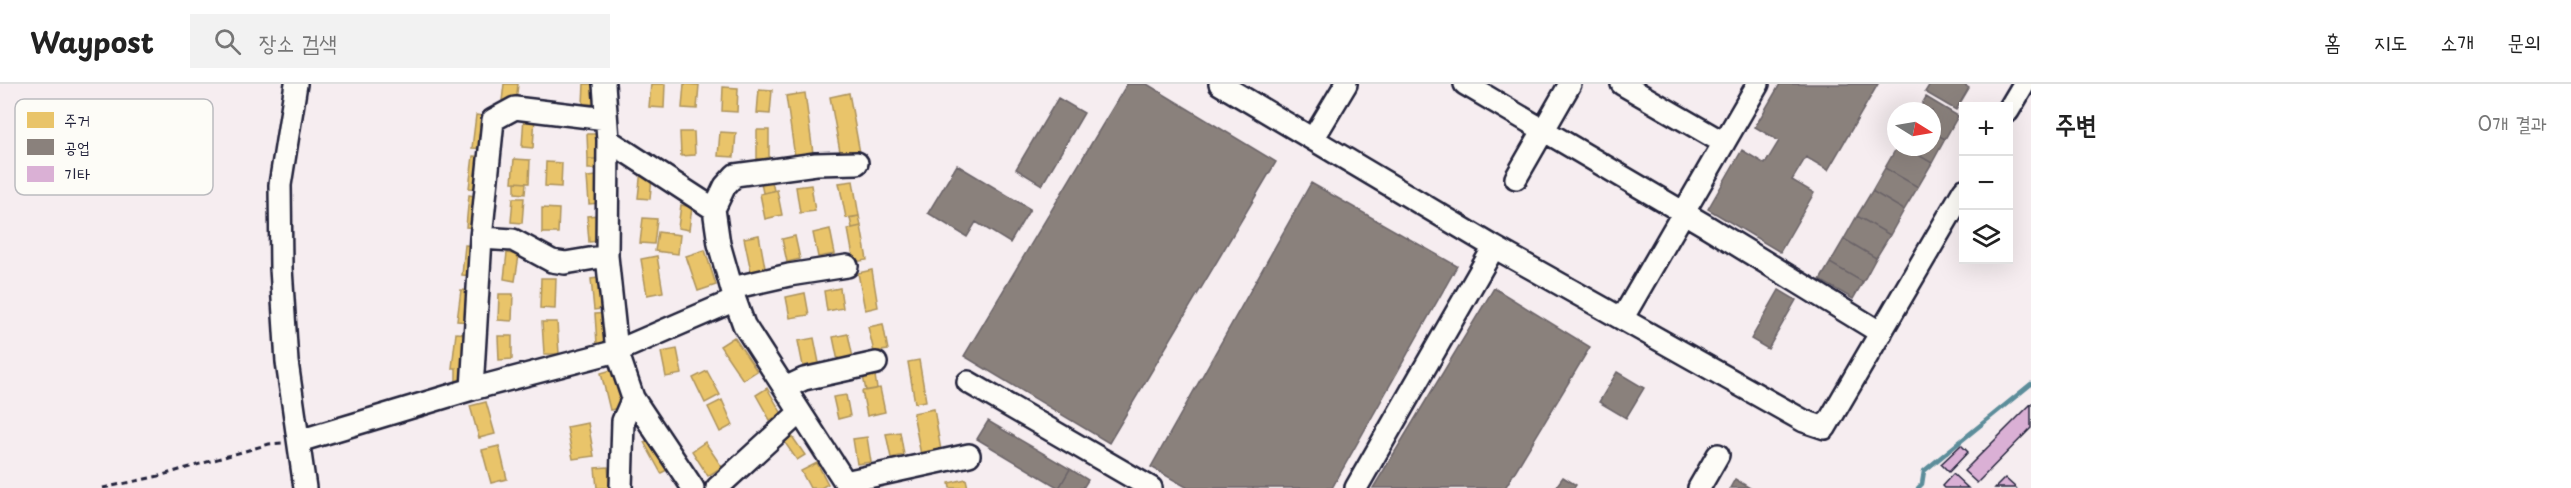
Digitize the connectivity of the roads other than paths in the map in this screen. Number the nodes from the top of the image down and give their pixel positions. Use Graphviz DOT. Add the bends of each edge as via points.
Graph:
graph roads {
  1 [pos="296,84"];
  2 [pos="604,84"];
  3 [pos="1220,84"];
  4 [pos="1346,84"];
  5 [pos="1465,84"];
  6 [pos="1570,84"];
  7 [pos="1622,84"];
  8 [pos="1758,84"];
  9 [pos="2024,84"];
  10 [pos="2013,103"];
  11 [pos="606,118"];
  12 [pos="1544,129"];
  13 [pos="1313,139"];
  14 [pos="608,140"];
  15 [pos="1724,143"];
  16 [pos="856,163"];
  17 [pos="1516,178"];
  18 [pos="1959,199"];
  19 [pos="714,209"];
  20 [pos="1683,213"];
  21 [pos="481,238"];
  22 [pos="1494,247"];
  23 [pos="607,256"];
  24 [pos="847,266"];
  25 [pos="734,294"];
  26 [pos="1622,319"];
  27 [pos="1881,333"];
  28 [pos="617,351"];
  29 [pos="876,363"];
  30 [pos="968,382"];
  31 [pos="785,388"];
  32 [pos="472,389"];
  33 [pos="633,398"];
  34 [pos="800,412"];
  35 [pos="299,441"];
  36 [pos="969,455"];
  37 [pos="1718,455"];
  38 [pos="847,485"];
  39 [pos="305,488"];
  40 [pos="621,488"];
  41 [pos="693,488"];
  42 [pos="717,488"];
  43 [pos="1151,488"];
  44 [pos="1356,488"];
  45 [pos="1699,488"];
  1 -- 35 [label="street" via="280,185 287,362"];
  2 -- 11 [label="street"];
  3 -- 13 [label="street"];
  4 -- 13 [label="street"];
  5 -- 12 [label="street"];
  6 -- 12 [label="street"];
  7 -- 15 [label="street"];
  8 -- 15 [label="street"];
  9 -- 10 [label="street"];
  11 -- 14 [label="street"];
  11 -- 21 [label="street" via="515,108 493,120"];
  12 -- 17 [label="street"];
  12 -- 20 [label="street"];
  13 -- 22 [label="street"];
  14 -- 19 [label="street"];
  14 -- 23 [label="street"];
  15 -- 20 [label="street"];
  16 -- 19 [label="street" via="735,175"];
  18 -- 27 [label="street"];
  19 -- 25 [label="street" via="718,244"];
  20 -- 26 [label="street"];
  20 -- 27 [label="street"];
  21 -- 23 [label="street" via="513,240 552,261 565,263"];
  21 -- 32 [label="street"];
  22 -- 26 [label="street"];
  22 -- 44 [label="street"];
  23 -- 28 [label="street"];
  24 -- 25 [label="street" via="789,275"];
  25 -- 28 [label="street"];
  25 -- 31 [label="street" via="744,325"];
  26 -- 27 [label="street" via="1804,422 1825,428"];
  28 -- 32 [label="street"];
  28 -- 33 [label="street"];
  29 -- 31 [label="street" via="804,379"];
  30 -- 43 [label="street"];
  31 -- 34 [label="street"];
  32 -- 35 [label="street"];
  33 -- 40 [label="street" via="623,422"];
  33 -- 41 [label="street"];
  34 -- 38 [label="street"];
  34 -- 42 [label="street"];
  35 -- 39 [label="street"];
  36 -- 38 [label="street"];
  37 -- 45 [label="street"];
}
